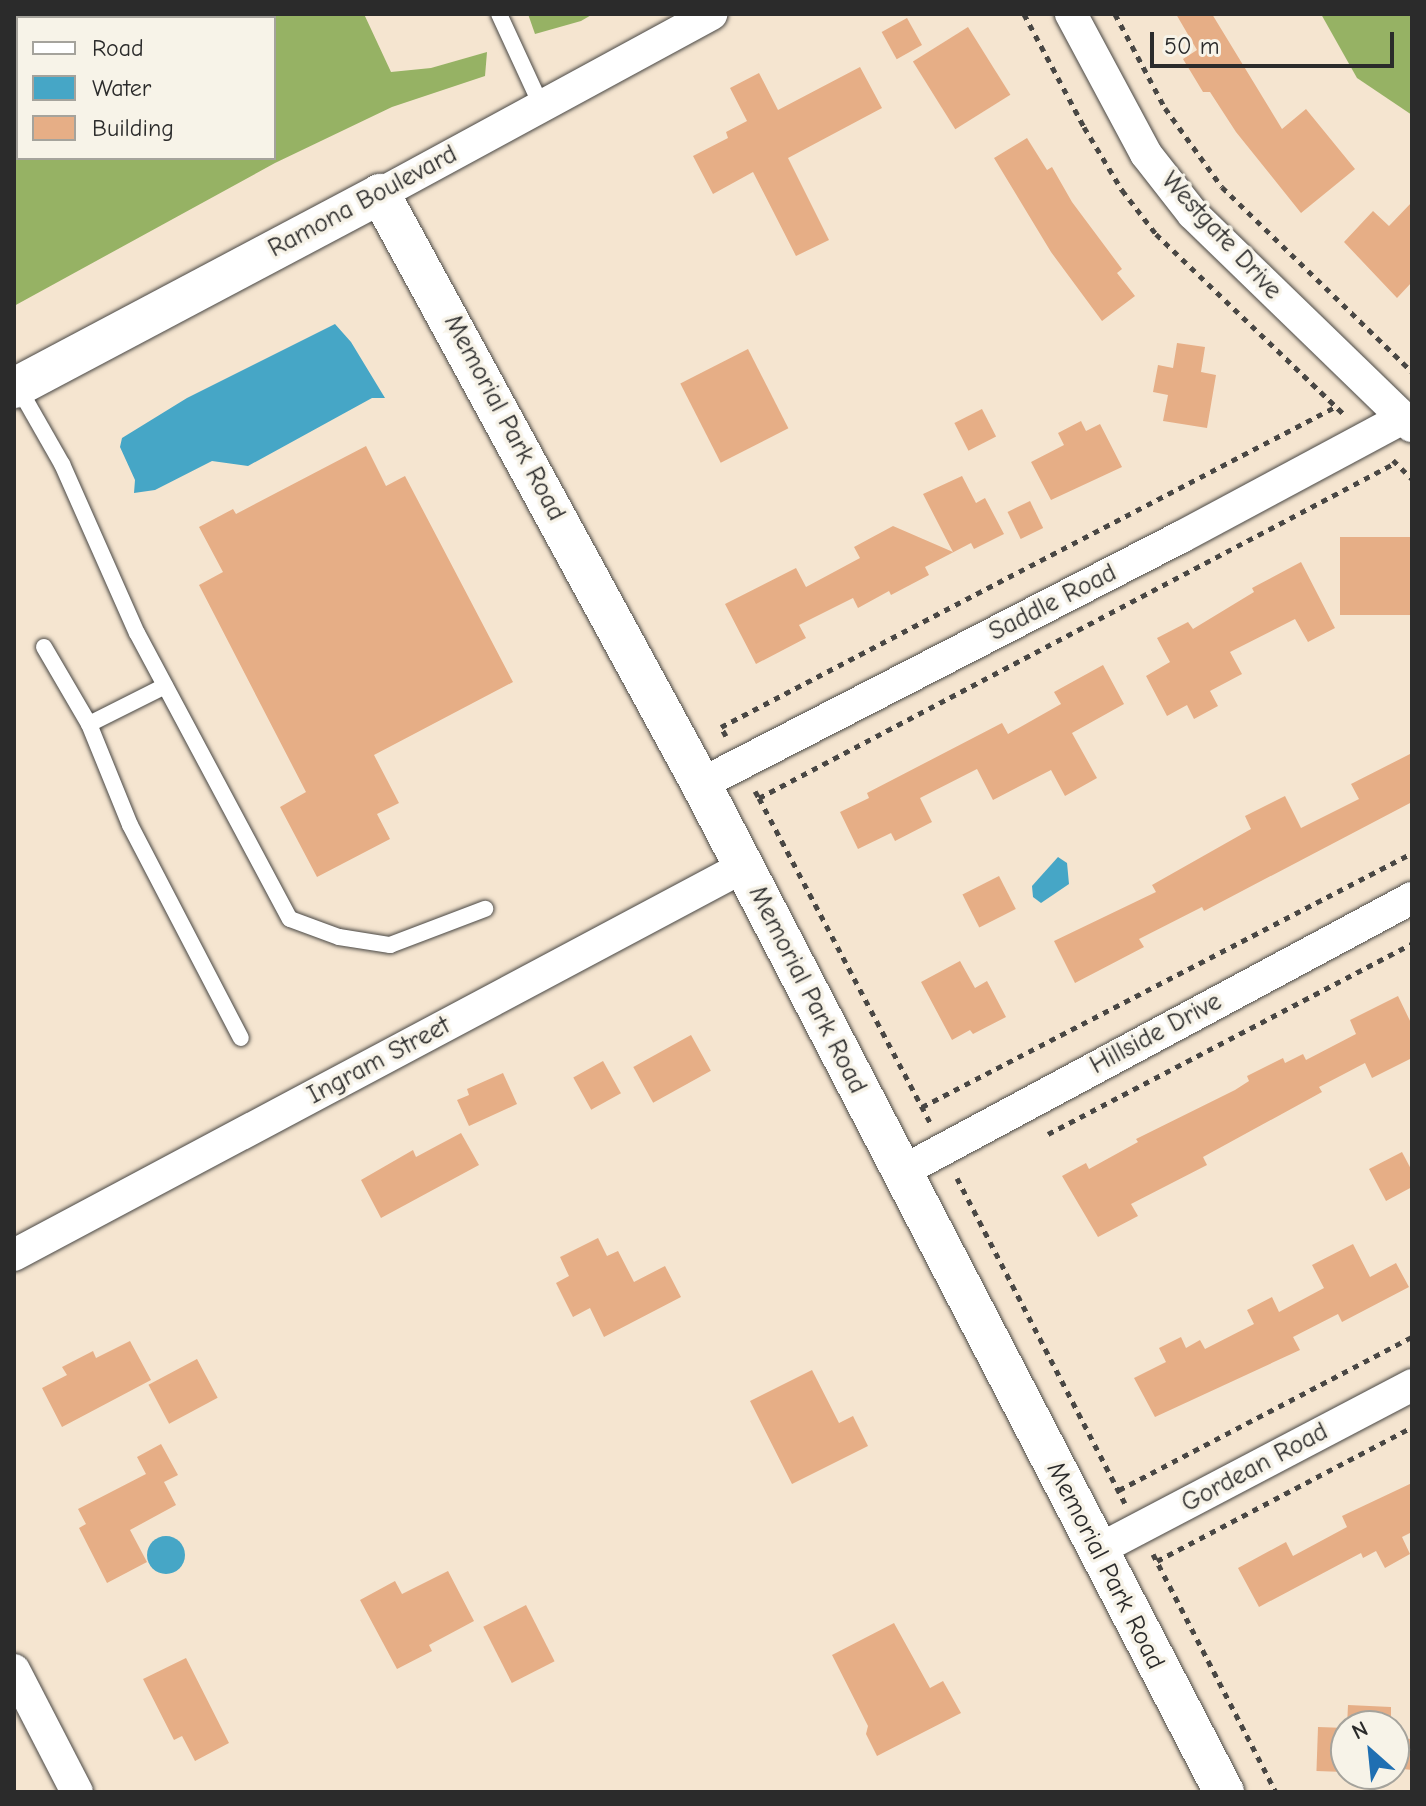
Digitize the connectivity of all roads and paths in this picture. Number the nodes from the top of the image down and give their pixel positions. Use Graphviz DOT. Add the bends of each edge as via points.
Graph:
graph roads {
  1 [pos="499,14"];
  2 [pos="711,14"];
  3 [pos="1071,14"];
  4 [pos="1115,14"];
  5 [pos="541,105"];
  6 [pos="380,194"];
  7 [pos="1412,372"];
  8 [pos="16,387"];
  9 [pos="1408,422"];
  10 [pos="44,647"];
  11 [pos="165,686"];
  12 [pos="89,724"];
  13 [pos="701,784"];
  14 [pos="759,798"];
  15 [pos="1412,853"];
  16 [pos="743,867"];
  17 [pos="1412,898"];
  18 [pos="485,909"];
  19 [pos="1412,944"];
  20 [pos="241,1038"];
  21 [pos="922,1107"];
  22 [pos="1042,1137"];
  23 [pos="942,1149"];
  24 [pos="901,1172"];
  25 [pos="972,1173"];
  26 [pos="958,1180"];
  27 [pos="14,1255"];
  28 [pos="1412,1337"];
  29 [pos="1412,1385"];
  30 [pos="1412,1427"];
  31 [pos="1119,1490"];
  32 [pos="1139,1529"];
  33 [pos="1098,1550"];
  34 [pos="1157,1561"];
  35 [pos="14,1670"];
  36 [pos="77,1792"];
  37 [pos="1224,1792"];
  38 [pos="1276,1792"];
  1 -- 5 [label="lane"];
  2 -- 5 [label="street, Ramona Boulevard"];
  3 -- 9 [label="street, Westgate Drive" via="1146,154 1193,214"];
  4 -- 7 [label="path" via="1165,108 1222,187"];
  5 -- 6 [label="street, Ramona Boulevard"];
  6 -- 8 [label="street, Ramona Boulevard"];
  6 -- 13 [label="street, Memorial Park Road"];
  8 -- 11 [label="lane" via="62,464"];
  9 -- 13 [label="street, Saddle Road"];
  10 -- 12 [label="lane"];
  11 -- 12 [label="lane"];
  11 -- 18 [label="lane" via="290,919 339,937 390,945"];
  12 -- 20 [label="lane" via="130,825"];
  13 -- 16 [label="street, Memorial Park Road"];
  14 -- 21 [label="path"];
  15 -- 21 [label="path"];
  16 -- 24 [label="street, Memorial Park Road"];
  16 -- 27 [label="street, Ingram Street"];
  17 -- 23 [label="street, Hillside Drive"];
  19 -- 22 [label="path"];
  21 -- 23 [label="path"];
  23 -- 24 [label="street, Hillside Drive"];
  23 -- 26 [label="path"];
  24 -- 33 [label="street, Memorial Park Road"];
  25 -- 26 [label="path"];
  26 -- 31 [label="path"];
  28 -- 31 [label="path"];
  29 -- 32 [label="street, Gordean Road"];
  30 -- 34 [label="path"];
  31 -- 32 [label="path"];
  32 -- 33 [label="street, Gordean Road"];
  32 -- 34 [label="path"];
  33 -- 37 [label="street, Memorial Park Road"];
  34 -- 38 [label="path"];
  35 -- 36 [label="street"];
}
